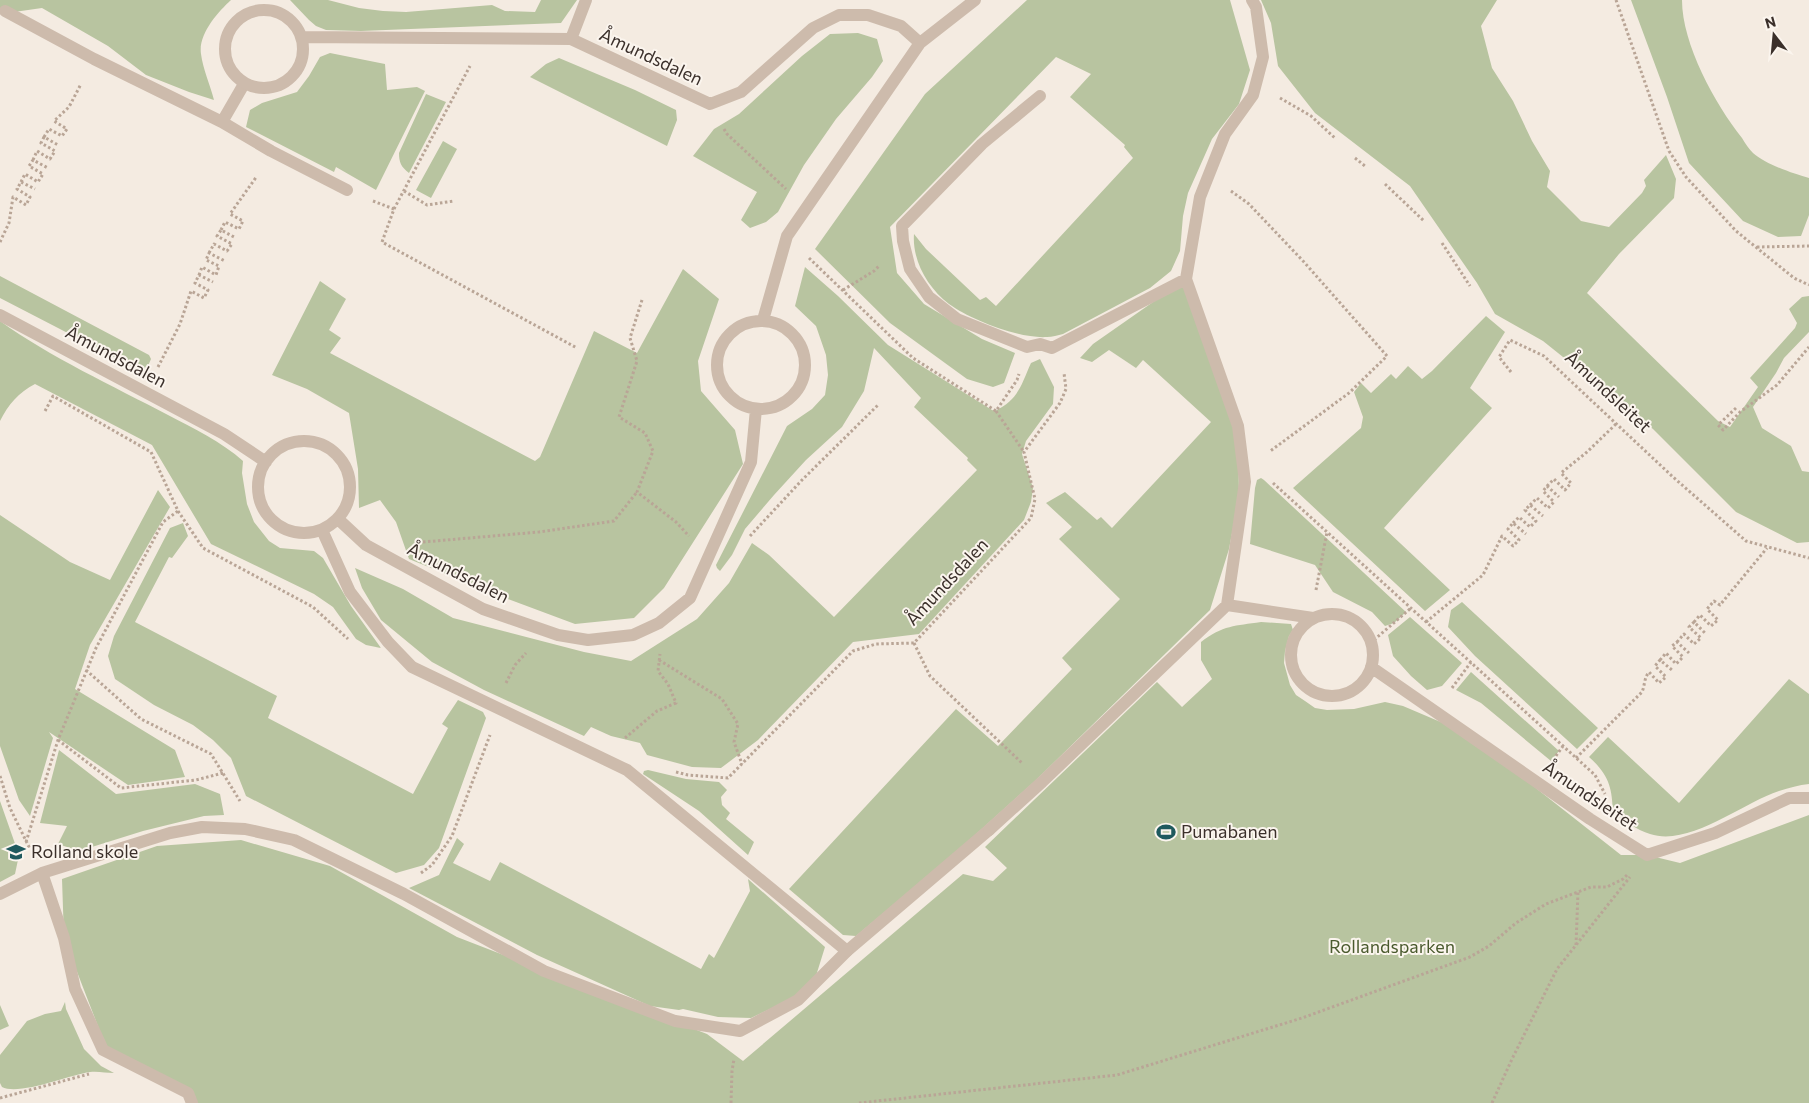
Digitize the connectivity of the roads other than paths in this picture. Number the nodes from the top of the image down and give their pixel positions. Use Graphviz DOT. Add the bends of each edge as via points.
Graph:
graph roads {
  1 [pos="586,0"];
  2 [pos="975,0"];
  3 [pos="1252,0"];
  4 [pos="272,5"];
  5 [pos="5,11"];
  6 [pos="302,37"];
  7 [pos="571,40"];
  8 [pos="920,43"];
  9 [pos="244,84"];
  10 [pos="1040,96"];
  11 [pos="222,122"];
  12 [pos="347,190"];
  13 [pos="1186,279"];
  14 [pos="0,315"];
  15 [pos="763,320"];
  16 [pos="756,410"];
  17 [pos="266,462"];
  18 [pos="338,519"];
  19 [pos="322,530"];
  20 [pos="1227,605"];
  21 [pos="1313,618"];
  22 [pos="1372,667"];
  23 [pos="1809,798"];
  24 [pos="42,873"];
  25 [pos="0,894"];
  26 [pos="847,951"];
  27 [pos="192,1103"];
  1 -- 7 [label="street, Åmundsdalen"];
  2 -- 8 [label="street"];
  3 -- 13 [label="street" via="1256,7 1263,56 1254,95 1225,134 1200,197"];
  4 -- 6 [label="street" via="296,26"];
  4 -- 9 [label="street" via="239,18 225,39 227,64"];
  5 -- 11 [label="street"];
  6 -- 7 [label="street, Åmundsdalen"];
  6 -- 9 [label="street" via="301,64 283,84 257,88"];
  7 -- 8 [label="street, Åmundsdalen" via="710,104 741,92 813,28 839,15 868,15 901,26"];
  8 -- 15 [label="street" via="786,236"];
  9 -- 11 [label="street"];
  10 -- 13 [label="street" via="982,144 902,226 902,241 910,269 929,297 957,319 1027,347 1040,344 1052,348"];
  11 -- 12 [label="street"];
  13 -- 20 [label="street" via="1238,426 1242,454 1245,482"];
  14 -- 17 [label="street, Åmundsdalen" via="224,434"];
  15 -- 16 [label="street" via="747,322 734,329 723,340 717,354 720,384 729,397"];
  15 -- 16 [label="street" via="789,330 799,341 806,368 795,394 784,404"];
  16 -- 18 [label="street, Åmundsdalen" via="752,462 690,598 659,623 633,635 588,640 551,633 483,609 366,545"];
  17 -- 18 [label="street" via="290,443 306,441 321,444 335,452 345,464 350,480 350,495"];
  17 -- 19 [label="street" via="258,490 261,505 269,517 280,527 293,532 308,534"];
  18 -- 19 [label="street"];
  19 -- 26 [label="street" via="350,592 388,642 412,667 627,770"];
  20 -- 21 [label="street"];
  20 -- 26 [label="street" via="1042,782"];
  21 -- 22 [label="street" via="1330,614 1348,617 1358,623 1371,643"];
  21 -- 22 [label="street" via="1302,626 1291,651 1297,677 1306,687 1318,694 1344,694 1366,679"];
  22 -- 23 [label="street, Åmundsleitet" via="1647,855 1715,833 1789,798"];
  24 -- 25 [label="street"];
  24 -- 26 [label="street" via="187,828 245,829 294,840 396,890 544,971 674,1021 740,1031 798,1000"];
  24 -- 27 [label="street" via="64,938 75,989 103,1050 188,1093"];
}
